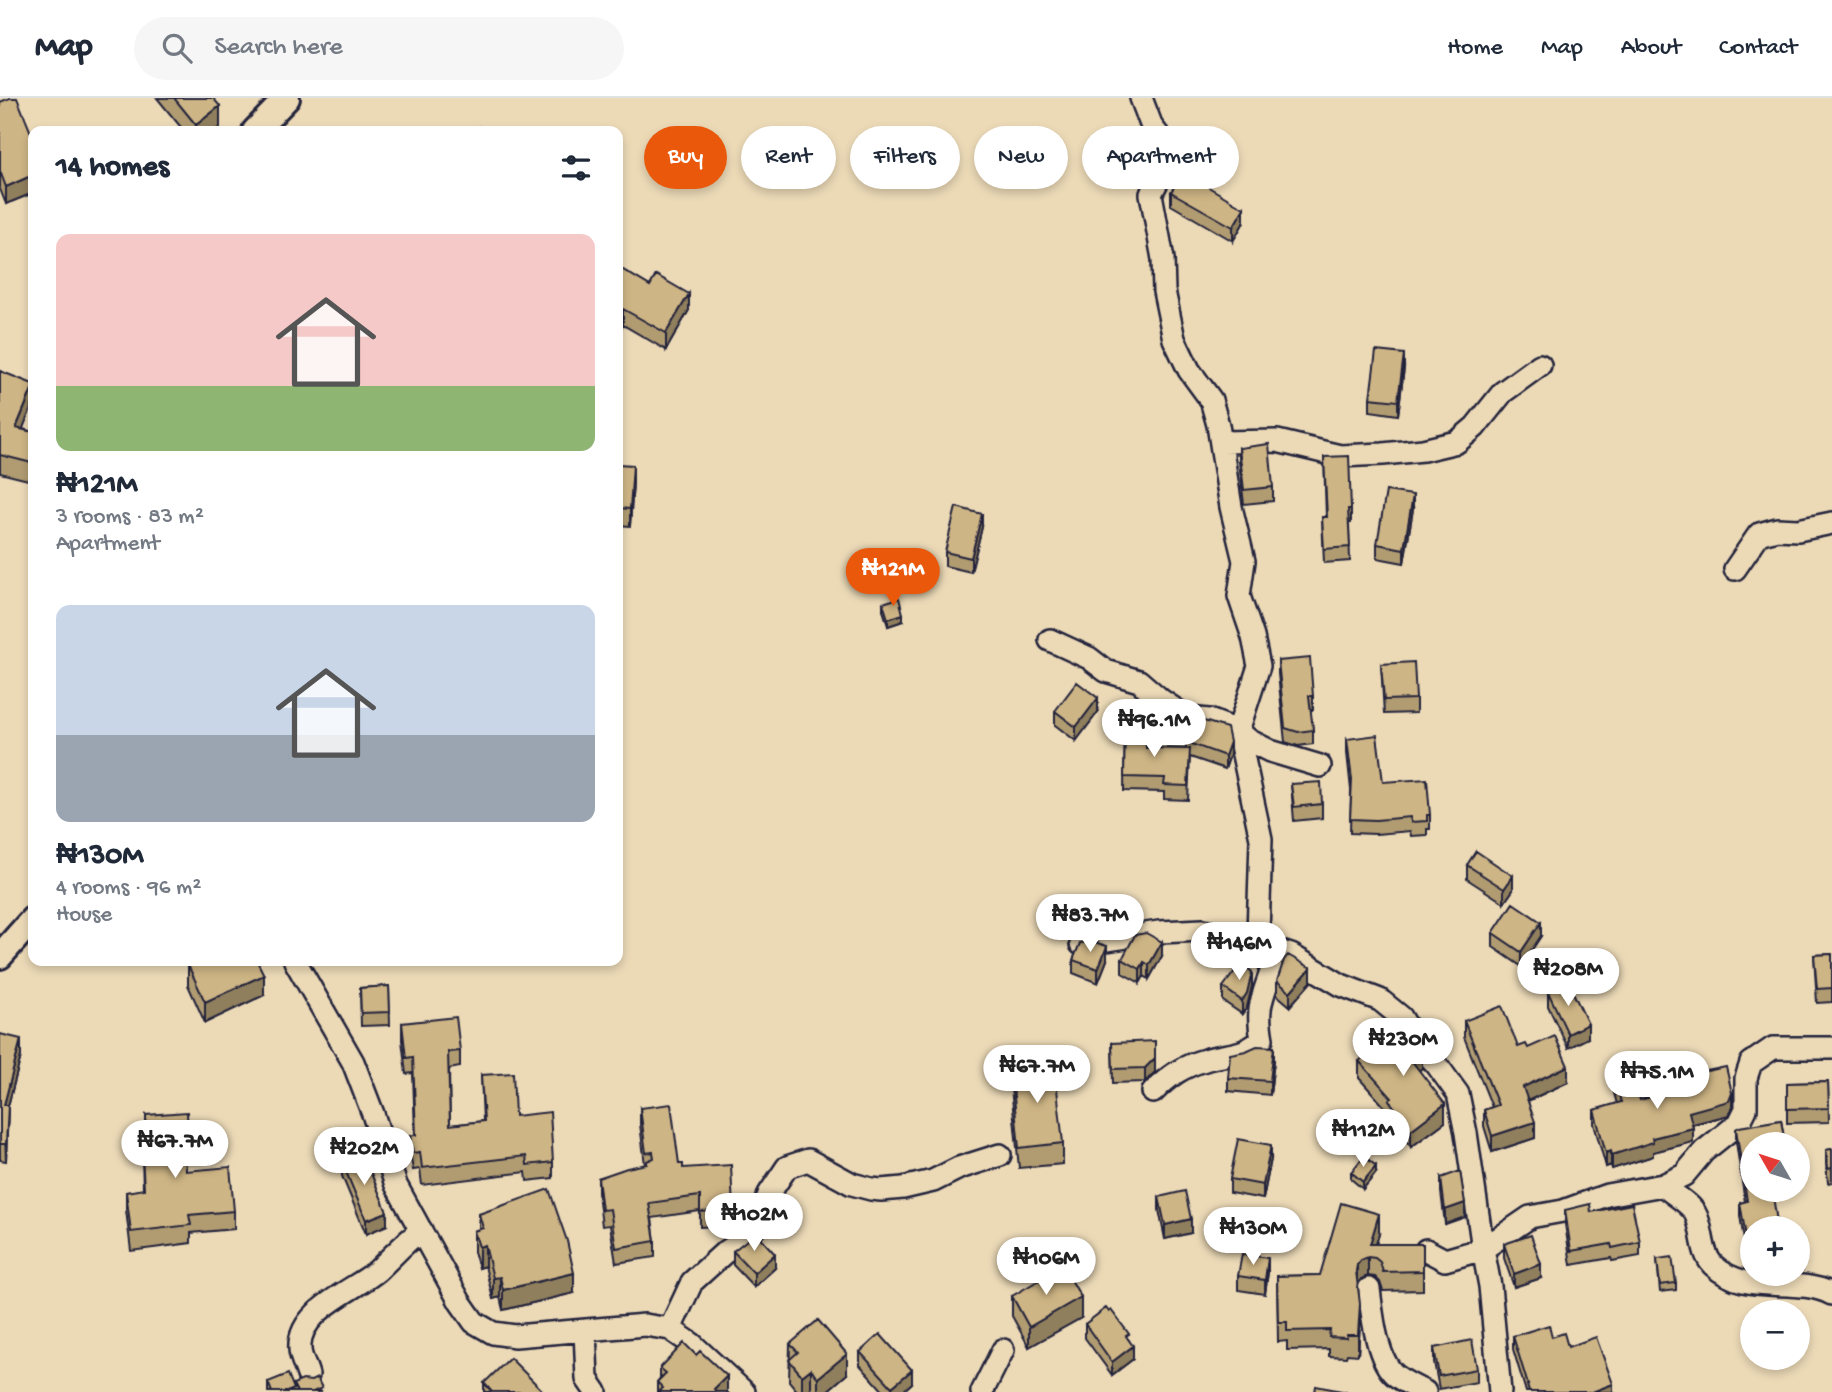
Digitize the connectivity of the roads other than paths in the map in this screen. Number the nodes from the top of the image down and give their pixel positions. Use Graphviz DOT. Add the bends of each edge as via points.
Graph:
graph roads {
  1 [pos="287,98"];
  2 [pos="1141,98"];
  3 [pos="261,126"];
  4 [pos="1540,365"];
  5 [pos="1222,442"];
  6 [pos="1832,523"];
  7 [pos="1735,569"];
  8 [pos="1050,640"];
  9 [pos="1238,731"];
  10 [pos="1320,766"];
  11 [pos="28,925"];
  12 [pos="1081,944"];
  13 [pos="1261,946"];
  14 [pos="0,956"];
  15 [pos="298,966"];
  16 [pos="1832,1048"];
  17 [pos="1153,1092"];
  18 [pos="1000,1155"];
  19 [pos="1663,1185"];
  20 [pos="421,1230"];
  21 [pos="1483,1249"];
  22 [pos="1426,1250"];
  23 [pos="1369,1289"];
  24 [pos="1832,1294"];
  25 [pos="670,1329"];
  26 [pos="585,1330"];
  27 [pos="1003,1350"];
  28 [pos="308,1375"];
  29 [pos="596,1392"];
  30 [pos="744,1392"];
  31 [pos="982,1392"];
  32 [pos="1425,1392"];
  33 [pos="1500,1392"];
  1 -- 3 [label="street"];
  2 -- 5 [label="street" via="1152,127 1172,153 1151,194 1174,340 1211,400"];
  4 -- 5 [label="street" via="1503,392 1457,442 1423,450 1340,456 1277,441"];
  5 -- 9 [label="street" via="1244,561 1239,596 1259,666"];
  6 -- 7 [label="street" via="1759,534"];
  8 -- 9 [label="street" via="1106,671 1139,681 1188,718"];
  9 -- 10 [label="street" via="1270,751"];
  9 -- 13 [label="street" via="1261,839"];
  11 -- 14 [label="street"];
  12 -- 13 [label="street" via="1203,930"];
  13 -- 17 [label="street" via="1272,969 1259,1010 1262,1039 1252,1049 1192,1064 1170,1075"];
  13 -- 21 [label="street" via="1291,955 1341,985 1380,1000 1401,1017 1437,1065 1458,1094"];
  15 -- 20 [label="street" via="353,1062 396,1185"];
  16 -- 19 [label="street" via="1773,1048 1751,1063 1746,1109 1739,1123 1684,1175"];
  18 -- 25 [label="street" via="933,1181 881,1190 852,1184 808,1160 787,1167 748,1237 692,1282"];
  19 -- 21 [label="street" via="1530,1217"];
  19 -- 24 [label="street" via="1694,1211 1713,1265 1748,1283 1812,1286"];
  20 -- 26 [label="street" via="474,1322 493,1333 515,1336"];
  20 -- 28 [label="street" via="376,1271 318,1310 303,1329 299,1349"];
  21 -- 22 [label="street" via="1445,1260"];
  21 -- 33 [label="street"];
  23 -- 32 [label="street" via="1377,1343 1387,1363 1393,1374"];
  25 -- 26 [label="street" via="645,1325"];
  25 -- 30 [label="street"];
  26 -- 29 [label="street" via="587,1379"];
  27 -- 31 [label="street"];
}
